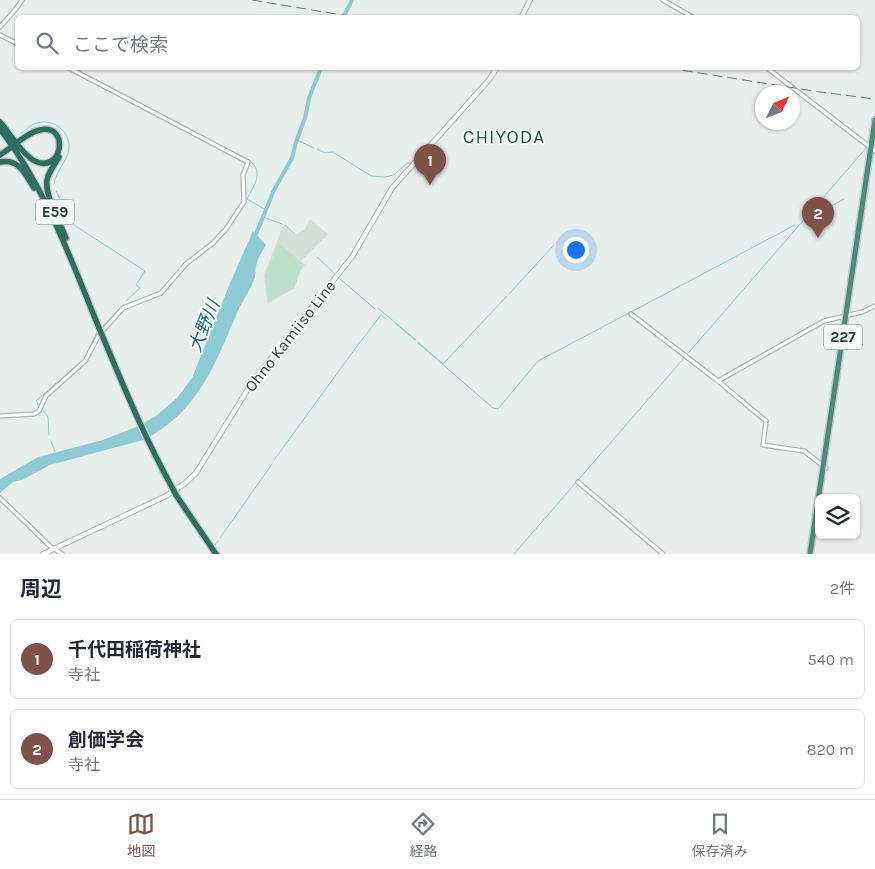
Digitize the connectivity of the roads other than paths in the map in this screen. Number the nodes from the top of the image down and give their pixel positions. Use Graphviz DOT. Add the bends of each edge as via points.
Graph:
graph roads {
  1 [pos="22,0"];
  2 [pos="530,0"];
  3 [pos="663,0"];
  4 [pos="522,15"];
  5 [pos="689,15"];
  6 [pos="0,27"];
  7 [pos="0,35"];
  8 [pos="15,42"];
  9 [pos="73,70"];
  10 [pos="496,70"];
  11 [pos="771,70"];
  12 [pos="875,120"];
  13 [pos="0,123"];
  14 [pos="0,129"];
  15 [pos="875,142"];
  16 [pos="9,147"];
  17 [pos="873,150"];
  18 [pos="0,153"];
  19 [pos="0,162"];
  20 [pos="52,207"];
  21 [pos="63,240"];
  22 [pos="875,306"];
  23 [pos="92,309"];
  24 [pos="631,314"];
  25 [pos="848,314"];
  26 [pos="718,382"];
  27 [pos="0,416"];
  28 [pos="825,467"];
  29 [pos="578,482"];
  30 [pos="822,494"];
  31 [pos="0,498"];
  32 [pos="815,539"];
  33 [pos="54,549"];
  34 [pos="214,552"];
  35 [pos="43,554"];
  36 [pos="62,554"];
  37 [pos="662,554"];
  38 [pos="812,554"];
  1 -- 6 [label="street"];
  2 -- 4 [label="main road"];
  3 -- 5 [label="street"];
  7 -- 8 [label="street"];
  9 -- 27 [label="street" via="248,162 243,175 244,199 222,234 191,259 164,291 124,308 99,334 85,362 46,396 37,412"];
  10 -- 33 [label="main road, Ohno Kamiiso Line" via="392,188 352,257 256,376 196,473 166,496"];
  11 -- 17 [label="street"];
  12 -- 17 [label="highway, 227"];
  13 -- 20 [label="highway, E59"];
  13 -- 20 [label="highway" via="35,161 43,163 56,157 60,149 56,135 39,130 19,140 34,129 44,127 53,130 60,138 61,153 48,174 46,184"];
  14 -- 21 [label="highway, E59" via="29,172"];
  15 -- 17 [label="highway, 227"];
  16 -- 18 [label="highway"];
  17 -- 25 [label="highway, 227"];
  19 -- 21 [label="highway" via="12,162 21,168"];
  20 -- 23 [label="highway, E59"];
  21 -- 23 [label="highway, E59"];
  22 -- 25 [label="street"];
  23 -- 34 [label="highway, E59, bridge" via="154,455"];
  24 -- 26 [label="street"];
  25 -- 26 [label="street" via="820,323"];
  25 -- 28 [label="highway, 227"];
  26 -- 28 [label="street" via="766,421 763,445 804,451"];
  28 -- 30 [label="highway, 227"];
  28 -- 38 [label="highway, 227"];
  29 -- 37 [label="street"];
  31 -- 33 [label="street"];
  32 -- 38 [label="highway, 227"];
  33 -- 35 [label="main road, Ohno Kamiiso Line"];
  33 -- 36 [label="street"];
}
